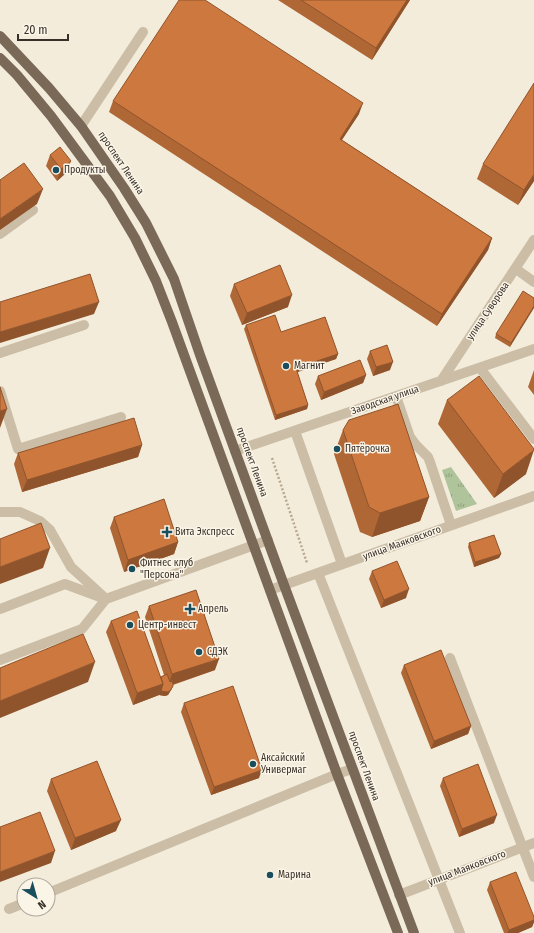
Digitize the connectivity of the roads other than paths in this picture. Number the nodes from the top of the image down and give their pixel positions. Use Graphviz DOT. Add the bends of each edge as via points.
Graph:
graph roads {
  1 [pos="143,32"];
  2 [pos="0,36"];
  3 [pos="0,58"];
  4 [pos="81,126"];
  5 [pos="33,210"];
  6 [pos="0,234"];
  7 [pos="534,240"];
  8 [pos="516,269"];
  9 [pos="534,282"];
  10 [pos="84,325"];
  11 [pos="534,349"];
  12 [pos="0,353"];
  13 [pos="480,368"];
  14 [pos="441,381"];
  15 [pos="0,391"];
  16 [pos="396,396"];
  17 [pos="121,417"];
  18 [pos="295,431"];
  19 [pos="534,439"];
  20 [pos="235,451"];
  21 [pos="534,496"];
  22 [pos="0,512"];
  23 [pos="452,525"];
  24 [pos="268,540"];
  25 [pos="253,546"];
  26 [pos="342,564"];
  27 [pos="318,573"];
  28 [pos="284,585"];
  29 [pos="270,590"];
  30 [pos="106,599"];
  31 [pos="0,609"];
  32 [pos="450,658"];
  33 [pos="0,660"];
  34 [pos="352,769"];
  35 [pos="337,774"];
  36 [pos="534,843"];
  37 [pos="523,847"];
  38 [pos="534,877"];
  39 [pos="439,879"];
  40 [pos="56,890"];
  41 [pos="400,895"];
  42 [pos="16,906"];
  43 [pos="9,909"];
  44 [pos="398,933"];
  45 [pos="414,933"];
  46 [pos="460,933"];
  1 -- 4 [label="street"];
  2 -- 4 [label="main road, проспект Ленина"];
  3 -- 25 [label="main road" via="51,116 110,196 135,238 172,322"];
  4 -- 20 [label="main road, проспект Ленина" via="146,223 174,279"];
  5 -- 6 [label="street"];
  7 -- 8 [label="street, улица Суворова"];
  8 -- 9 [label="street"];
  8 -- 14 [label="street, улица Суворова"];
  10 -- 12 [label="street"];
  11 -- 13 [label="street, Заводская улица"];
  13 -- 14 [label="street, Заводская улица"];
  13 -- 19 [label="street"];
  14 -- 16 [label="street, Заводская улица"];
  15 -- 17 [label="street" via="18,449"];
  16 -- 18 [label="street, Заводская улица"];
  16 -- 23 [label="street" via="410,437 428,457"];
  18 -- 20 [label="street, Заводская улица"];
  18 -- 26 [label="street"];
  20 -- 24 [label="main road, проспект Ленина"];
  21 -- 23 [label="street, улица Маяковского"];
  22 -- 30 [label="street" via="20,512 40,521 50,530 71,567"];
  23 -- 26 [label="street, улица Маяковского"];
  24 -- 25 [label="street"];
  24 -- 28 [label="main road, проспект Ленина"];
  25 -- 29 [label="main road"];
  25 -- 30 [label="street"];
  26 -- 27 [label="street, улица Маяковского"];
  27 -- 28 [label="street, улица Маяковского"];
  27 -- 39 [label="street"];
  28 -- 29 [label="street, улица Маяковского"];
  28 -- 34 [label="main road, проспект Ленина"];
  29 -- 35 [label="main road"];
  30 -- 31 [label="street" via="65,584"];
  30 -- 33 [label="street" via="82,629"];
  32 -- 37 [label="street"];
  34 -- 35 [label="street"];
  34 -- 41 [label="main road, проспект Ленина"];
  35 -- 40 [label="street"];
  35 -- 44 [label="main road"];
  36 -- 37 [label="street, улица Маяковского"];
  37 -- 38 [label="street"];
  37 -- 39 [label="street, улица Маяковского"];
  39 -- 41 [label="street, улица Маяковского"];
  39 -- 46 [label="street"];
  41 -- 45 [label="main road, проспект Ленина"];
  42 -- 43 [label="street"];
}
